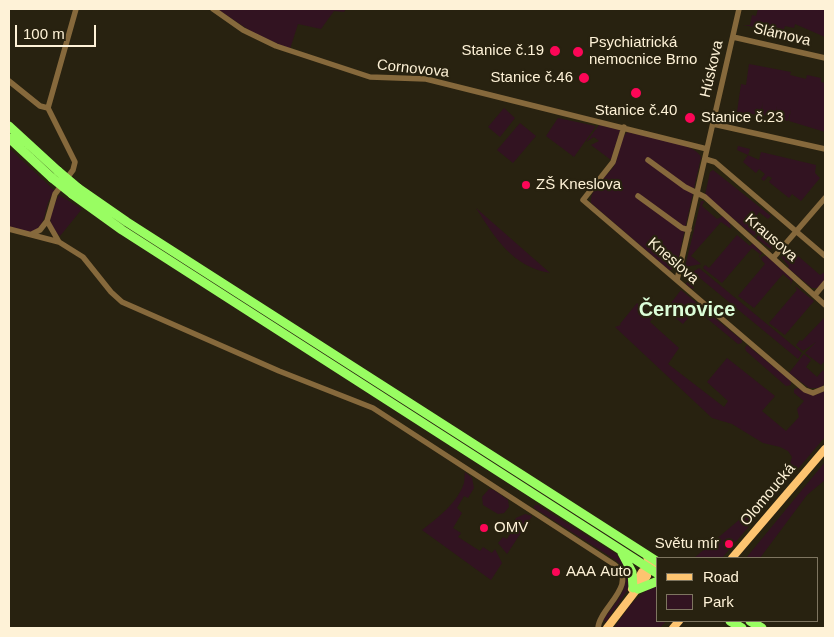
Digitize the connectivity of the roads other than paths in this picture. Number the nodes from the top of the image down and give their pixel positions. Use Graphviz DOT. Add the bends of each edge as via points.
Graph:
graph roads {
  1 [pos="76,9"];
  2 [pos="214,9"];
  3 [pos="739,9"];
  4 [pos="733,37"];
  5 [pos="825,58"];
  6 [pos="9,81"];
  7 [pos="48,108"];
  8 [pos="713,124"];
  9 [pos="9,126"];
  10 [pos="624,128"];
  11 [pos="9,138"];
  12 [pos="707,148"];
  13 [pos="825,149"];
  14 [pos="705,158"];
  15 [pos="648,160"];
  16 [pos="55,174"];
  17 [pos="75,191"];
  18 [pos="697,194"];
  19 [pos="638,196"];
  20 [pos="825,198"];
  21 [pos="46,221"];
  22 [pos="9,229"];
  23 [pos="689,230"];
  24 [pos="797,232"];
  25 [pos="30,234"];
  26 [pos="59,242"];
  27 [pos="825,256"];
  28 [pos="774,257"];
  29 [pos="677,280"];
  30 [pos="825,283"];
  31 [pos="815,295"];
  32 [pos="825,305"];
  33 [pos="825,388"];
  34 [pos="825,449"];
  35 [pos="616,547"];
  36 [pos="733,557"];
  37 [pos="655,565"];
  38 [pos="656,582"];
  39 [pos="635,588"];
  40 [pos="598,628"];
  41 [pos="607,628"];
  1 -- 7 [label="street"];
  2 -- 10 [label="street, Cornovova" via="243,30 276,46 370,77 426,79"];
  3 -- 4 [label="street, Húskova"];
  4 -- 5 [label="street, Slámova"];
  4 -- 8 [label="street, Húskova"];
  6 -- 7 [label="street" via="40,106"];
  7 -- 21 [label="street" via="75,162 73,170 55,194"];
  8 -- 12 [label="street, Húskova"];
  8 -- 13 [label="street"];
  9 -- 16 [label="highway"];
  10 -- 12 [label="street, Cornovova"];
  10 -- 29 [label="street, Kneslova" via="612,162 583,200"];
  11 -- 16 [label="highway"];
  12 -- 14 [label="street, Húskova"];
  14 -- 18 [label="street, Húskova"];
  14 -- 24 [label="street" via="715,162"];
  15 -- 18 [label="street"];
  16 -- 17 [label="highway, bridge"];
  17 -- 35 [label="highway" via="122,230"];
  17 -- 37 [label="highway" via="647,556"];
  18 -- 23 [label="street, Húskova"];
  18 -- 28 [label="street, Krausova" via="705,197"];
  19 -- 23 [label="street"];
  20 -- 24 [label="street"];
  21 -- 25 [label="street" via="38,232"];
  21 -- 26 [label="street"];
  22 -- 25 [label="street"];
  23 -- 29 [label="street, Húskova"];
  24 -- 27 [label="street"];
  24 -- 28 [label="street"];
  25 -- 26 [label="street"];
  26 -- 40 [label="street" via="83,257 120,301 279,371 366,404 615,565 622,575 622,587"];
  28 -- 31 [label="street, Krausova"];
  29 -- 33 [label="street, Kneslova" via="805,390 813,393"];
  30 -- 31 [label="street"];
  31 -- 32 [label="street, Krausova"];
  34 -- 36 [label="main road, Olomoucká"];
  35 -- 37 [label="highway"];
  35 -- 39 [label="highway" via="630,564"];
  37 -- 39 [label="main road" via="642,572"];
  38 -- 39 [label="highway"];
  39 -- 41 [label="main road"];
}
